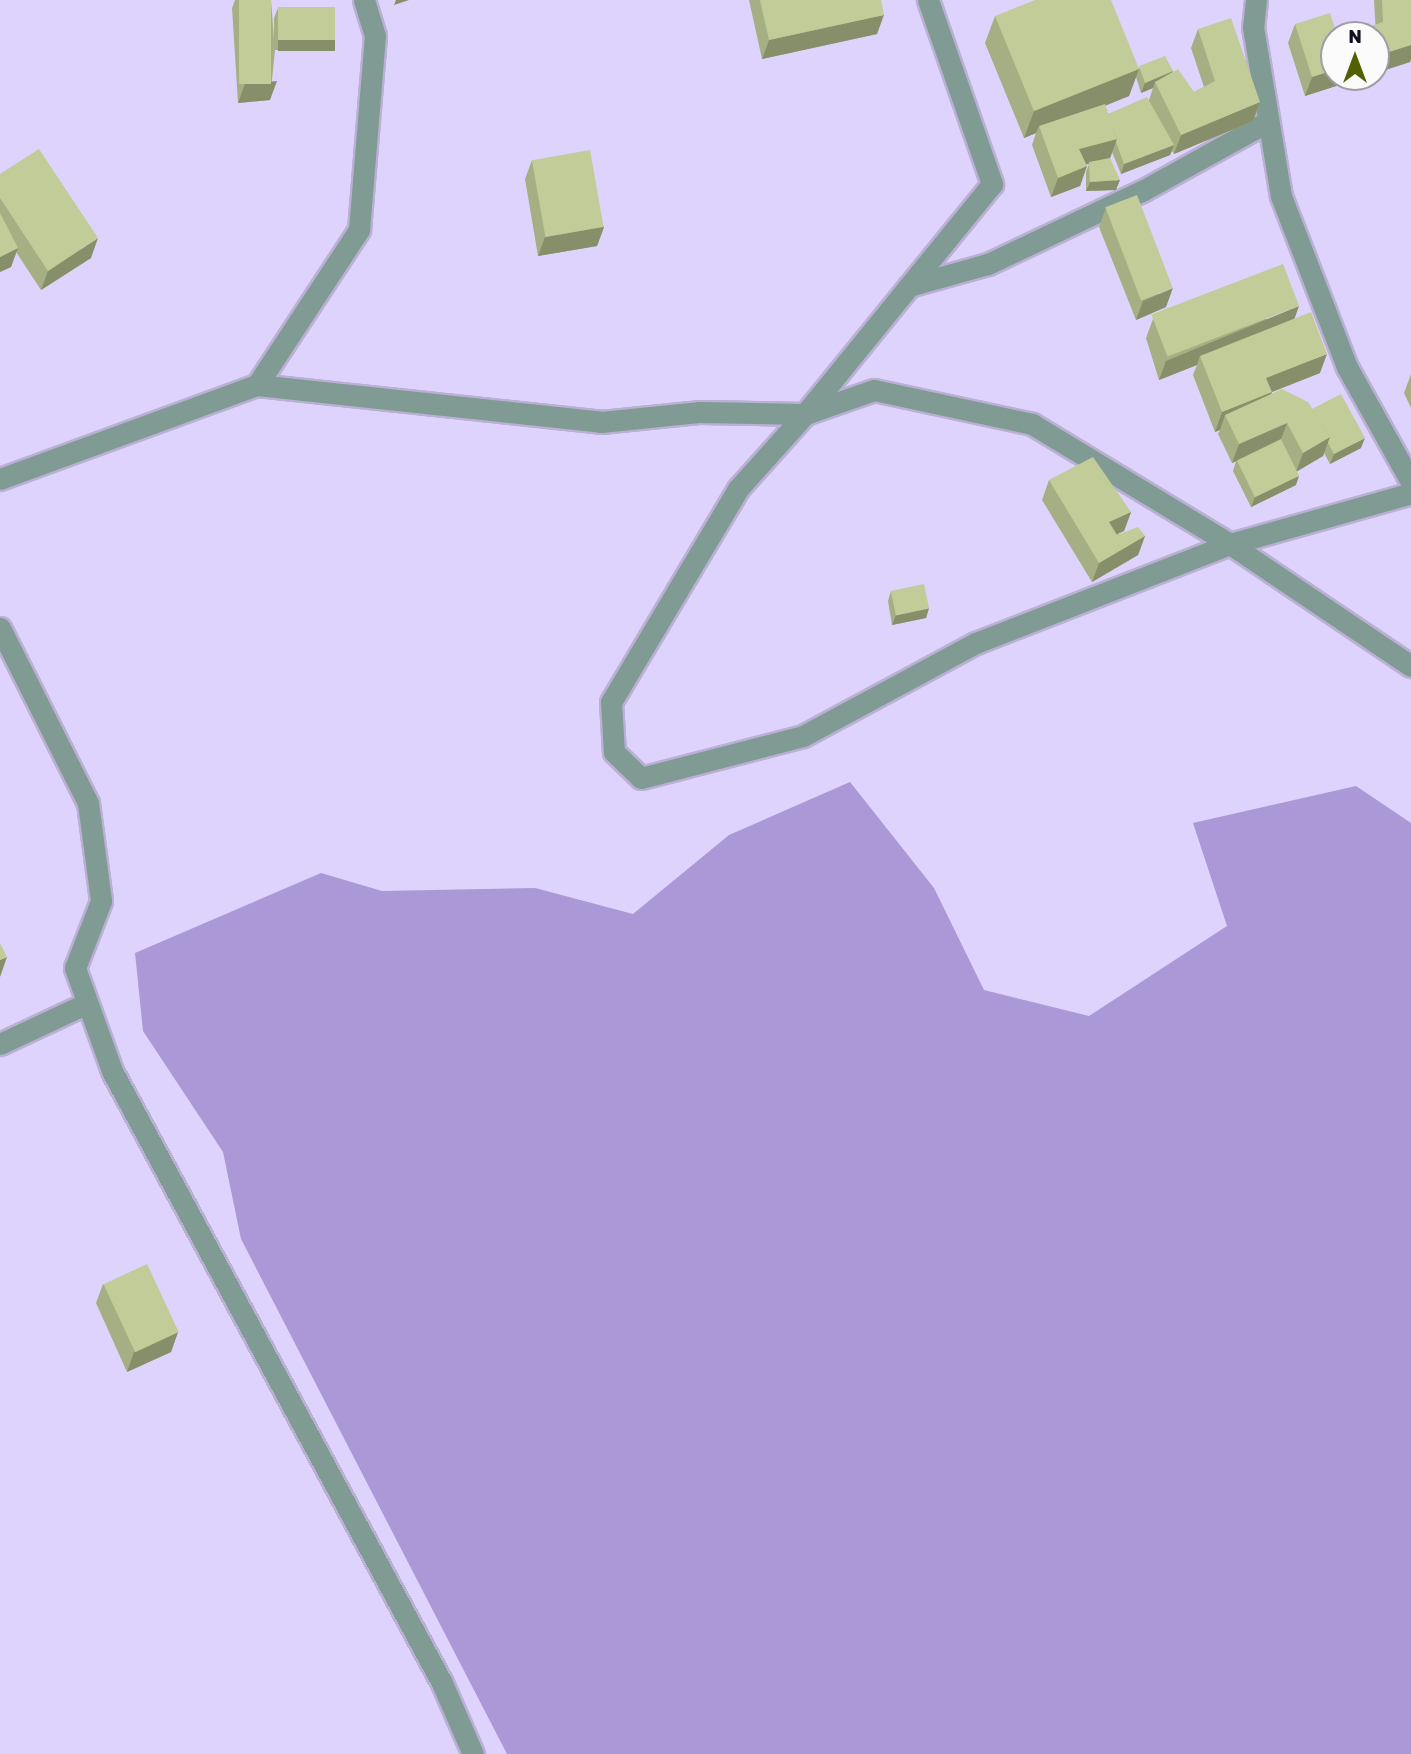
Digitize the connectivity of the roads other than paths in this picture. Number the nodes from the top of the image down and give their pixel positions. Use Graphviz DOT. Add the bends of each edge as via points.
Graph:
graph roads {
  1 [pos="364,0"];
  2 [pos="928,0"];
  3 [pos="1256,0"];
  4 [pos="1267,122"];
  5 [pos="909,286"];
  6 [pos="257,385"];
  7 [pos="805,414"];
  8 [pos="0,479"];
  9 [pos="1411,482"];
  10 [pos="1411,492"];
  11 [pos="1230,544"];
  12 [pos="0,628"];
  13 [pos="1411,666"];
  14 [pos="88,1003"];
  15 [pos="0,1044"];
  16 [pos="473,1754"];
  1 -- 6 [label="street" via="375,36 359,230"];
  2 -- 5 [label="street" via="992,184"];
  3 -- 4 [label="street" via="1253,27"];
  4 -- 5 [label="street" via="1142,191 988,264"];
  4 -- 9 [label="street" via="1281,196 1315,289 1374,422"];
  5 -- 7 [label="street"];
  6 -- 7 [label="street" via="601,422 700,412"];
  6 -- 8 [label="street"];
  7 -- 11 [label="street" via="874,390 1032,424"];
  7 -- 11 [label="street" via="738,489 611,702 614,752 642,778 803,736 976,643"];
  10 -- 11 [label="street"];
  11 -- 13 [label="street"];
  12 -- 14 [label="street" via="88,803 101,901 75,968"];
  14 -- 15 [label="street"];
  14 -- 16 [label="street" via="112,1071 442,1683"];
}
